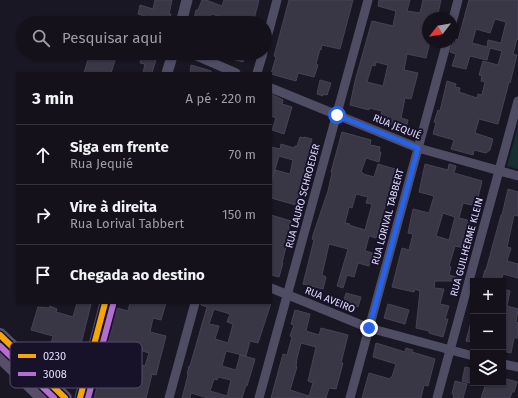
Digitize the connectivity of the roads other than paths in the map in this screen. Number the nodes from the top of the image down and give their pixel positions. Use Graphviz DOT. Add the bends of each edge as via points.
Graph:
graph roads {
  1 [pos="187,0"];
  2 [pos="277,0"];
  3 [pos="368,0"];
  4 [pos="458,0"];
  5 [pos="455,12"];
  6 [pos="183,16"];
  7 [pos="272,19"];
  8 [pos="445,48"];
  9 [pos="171,60"];
  10 [pos="206,60"];
  11 [pos="261,60"];
  12 [pos="167,72"];
  13 [pos="234,72"];
  14 [pos="257,72"];
  15 [pos="272,88"];
  16 [pos="518,101"];
  17 [pos="337,115"];
  18 [pos="418,148"];
  19 [pos="499,171"];
  20 [pos="518,176"];
  21 [pos="272,288"];
  22 [pos="288,295"];
  23 [pos="105,304"];
  24 [pos="195,304"];
  25 [pos="369,328"];
  26 [pos="95,342"];
  27 [pos="450,350"];
  28 [pos="470,355"];
  29 [pos="0,356"];
  30 [pos="506,365"];
  31 [pos="10,366"];
  32 [pos="518,368"];
  33 [pos="33,388"];
  34 [pos="54,388"];
  35 [pos="83,388"];
  36 [pos="43,398"];
  37 [pos="65,398"];
  38 [pos="80,398"];
  39 [pos="168,398"];
  40 [pos="259,398"];
  41 [pos="350,398"];
  42 [pos="437,398"];
  1 -- 6 [label="street"];
  2 -- 7 [label="street"];
  3 -- 17 [label="street, RUA LAURO SCHROEDER"];
  4 -- 5 [label="street"];
  8 -- 18 [label="street, RUA LORIVAL TABBERT"];
  9 -- 12 [label="street"];
  10 -- 13 [label="street"];
  11 -- 14 [label="street"];
  15 -- 17 [label="street, RUA JEQUIÉ"];
  16 -- 19 [label="street, RUA GUILHERME KLEIN"];
  17 -- 18 [label="street, RUA JEQUIÉ"];
  17 -- 22 [label="street, RUA LAURO SCHROEDER"];
  18 -- 19 [label="street, RUA JEQUIÉ"];
  18 -- 25 [label="street, RUA LORIVAL TABBERT"];
  19 -- 20 [label="street, RUA JEQUIÉ"];
  19 -- 27 [label="street, RUA GUILHERME KLEIN"];
  21 -- 22 [label="street, RUA AVEIRO"];
  22 -- 25 [label="street, RUA AVEIRO"];
  22 -- 40 [label="street, RUA LAURO SCHROEDER"];
  23 -- 26 [label="street"];
  24 -- 39 [label="street"];
  25 -- 27 [label="street, RUA AVEIRO"];
  25 -- 41 [label="street, RUA LORIVAL TABBERT"];
  27 -- 28 [label="street, RUA AVEIRO"];
  27 -- 42 [label="street, RUA GUILHERME KLEIN"];
  29 -- 31 [label="main road"];
  30 -- 32 [label="street"];
  33 -- 36 [label="main road"];
  34 -- 37 [label="main road"];
  35 -- 38 [label="street"];
}
